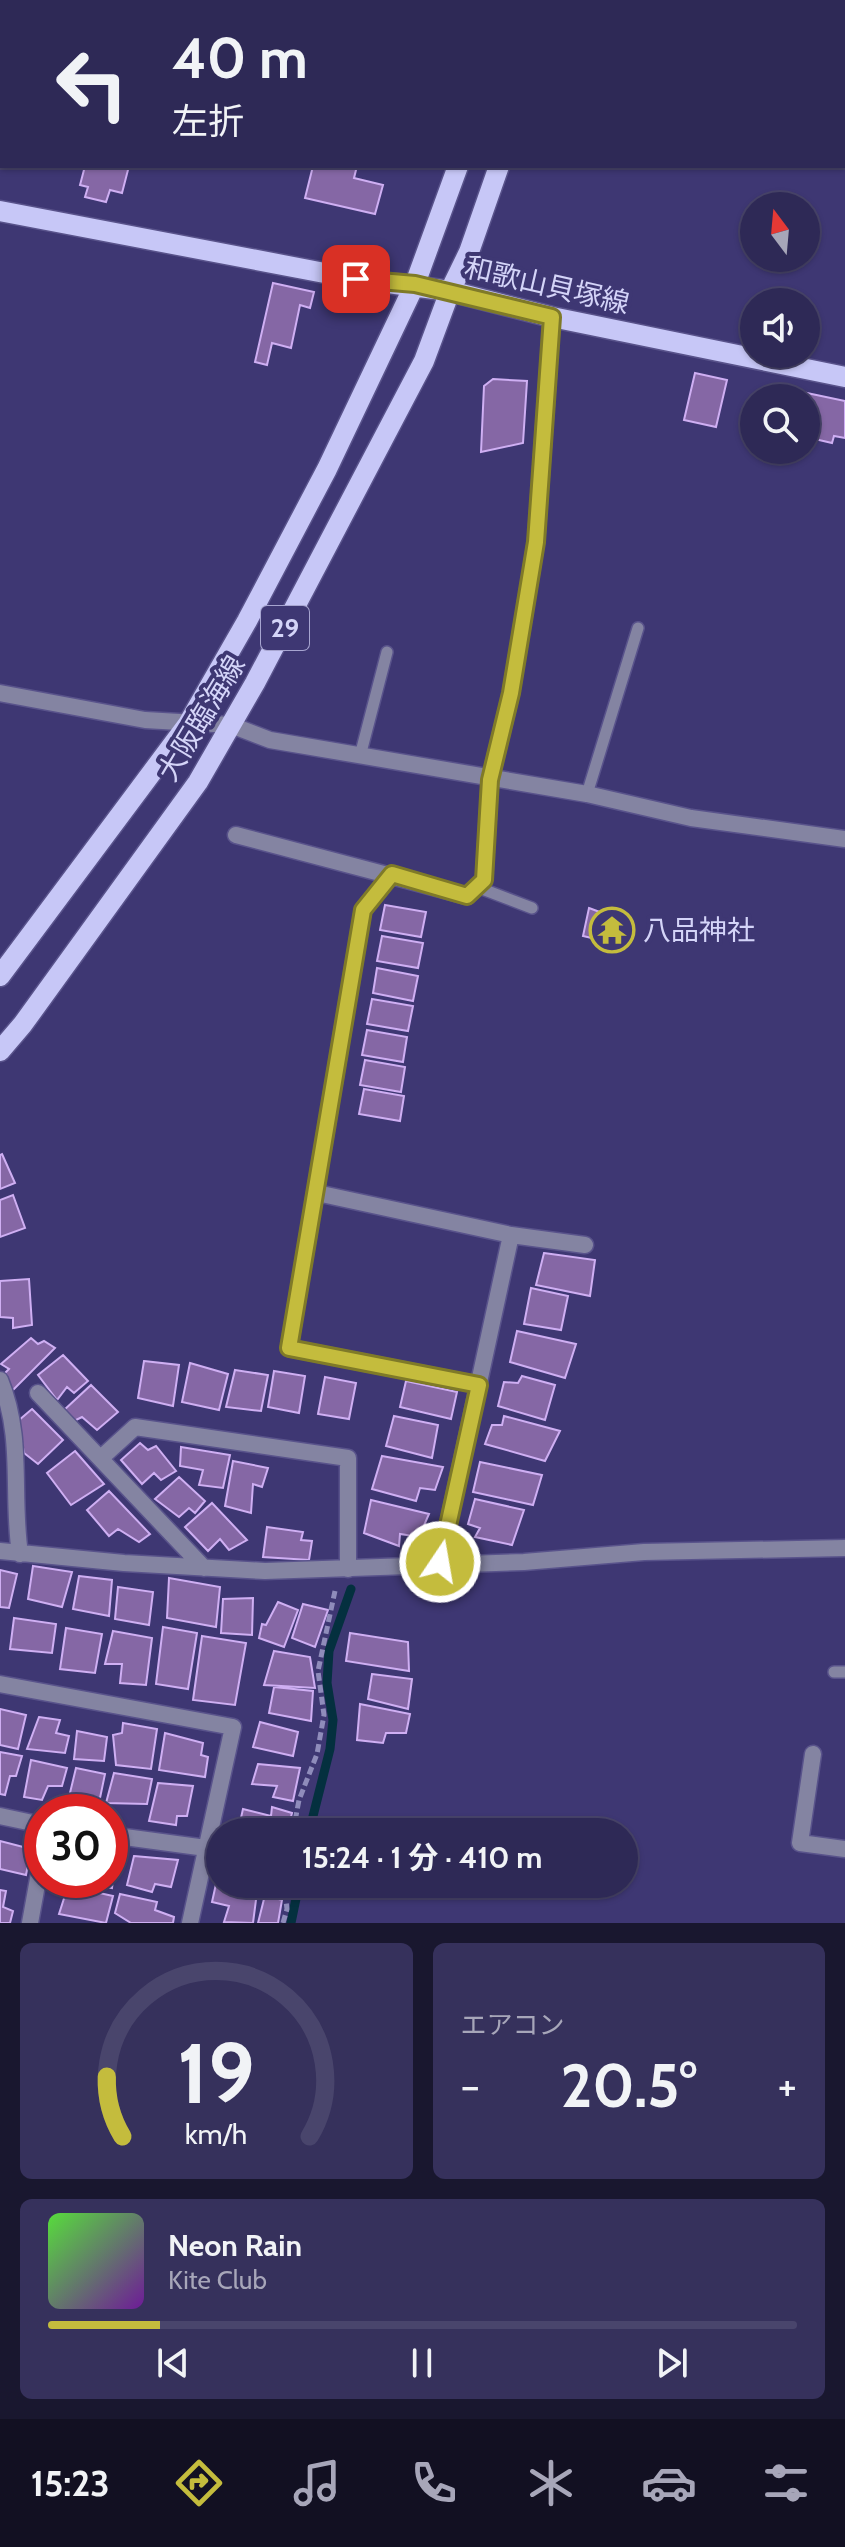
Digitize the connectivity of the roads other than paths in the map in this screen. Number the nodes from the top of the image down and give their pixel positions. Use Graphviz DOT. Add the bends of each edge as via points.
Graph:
graph roads {
  1 [pos="457,168"];
  2 [pos="498,168"];
  3 [pos="0,211"];
  4 [pos="415,284"];
  5 [pos="450,291"];
  6 [pos="552,317"];
  7 [pos="845,377"];
  8 [pos="638,628"];
  9 [pos="387,652"];
  10 [pos="0,693"];
  11 [pos="188,724"];
  12 [pos="231,725"];
  13 [pos="360,756"];
  14 [pos="490,780"];
  15 [pos="587,794"];
  16 [pos="236,835"];
  17 [pos="845,839"];
  18 [pos="392,874"];
  19 [pos="477,887"];
  20 [pos="532,908"];
  21 [pos="0,976"];
  22 [pos="0,1051"];
  23 [pos="317,1193"];
  24 [pos="511,1235"];
  25 [pos="585,1245"];
  26 [pos="0,1380"];
  27 [pos="479,1385"];
  28 [pos="38,1393"];
  29 [pos="101,1458"];
  30 [pos="845,1548"];
  31 [pos="0,1551"];
  32 [pos="20,1554"];
  33 [pos="440,1562"];
  34 [pos="204,1568"];
  35 [pos="342,1569"];
  36 [pos="0,1684"];
  37 [pos="813,1754"];
  38 [pos="0,1816"];
  39 [pos="213,1818"];
  40 [pos="24,1821"];
  41 [pos="128,1837"];
  42 [pos="206,1848"];
  43 [pos="845,1849"];
  44 [pos="35,1898"];
  45 [pos="30,1923"];
  46 [pos="190,1923"];
  1 -- 4 [label="main road, 大阪臨海線 / 29"];
  2 -- 5 [label="main road, 大阪臨海線 / 29"];
  3 -- 4 [label="main road, 和歌山貝塚線" via="356,279"];
  4 -- 5 [label="main road, 和歌山貝塚線"];
  4 -- 11 [label="main road, 大阪臨海線 / 29" via="327,469"];
  5 -- 6 [label="main road, 和歌山貝塚線"];
  5 -- 12 [label="main road, 大阪臨海線 / 29" via="424,361"];
  6 -- 7 [label="main road, 和歌山貝塚線"];
  6 -- 14 [label="street" via="536,542 511,693"];
  8 -- 15 [label="lane"];
  9 -- 13 [label="lane"];
  10 -- 11 [label="street"];
  11 -- 12 [label="street"];
  11 -- 21 [label="main road, 大阪臨海線 / 29"];
  12 -- 13 [label="street" via="262,738"];
  12 -- 22 [label="main road, 大阪臨海線 / 29" via="198,782"];
  13 -- 14 [label="street"];
  14 -- 15 [label="street"];
  14 -- 19 [label="street" via="484,880"];
  15 -- 17 [label="street" via="691,818"];
  16 -- 18 [label="street"];
  18 -- 19 [label="street" via="467,896"];
  18 -- 23 [label="street" via="363,910"];
  19 -- 20 [label="lane"];
  23 -- 24 [label="street"];
  23 -- 27 [label="street" via="289,1348"];
  24 -- 25 [label="street"];
  24 -- 27 [label="street"];
  26 -- 32 [label="street" via="18,1443 15,1520"];
  27 -- 33 [label="street"];
  28 -- 29 [label="street"];
  29 -- 34 [label="street"];
  29 -- 35 [label="street" via="135,1427 348,1458"];
  30 -- 33 [label="street"];
  31 -- 32 [label="street"];
  32 -- 34 [label="street"];
  33 -- 35 [label="street"];
  34 -- 35 [label="street"];
  36 -- 39 [label="street" via="233,1727"];
  37 -- 43 [label="street" via="800,1843"];
  38 -- 40 [label="street"];
  41 -- 42 [label="street"];
  42 -- 46 [label="street"];
  44 -- 45 [label="street"];
}
